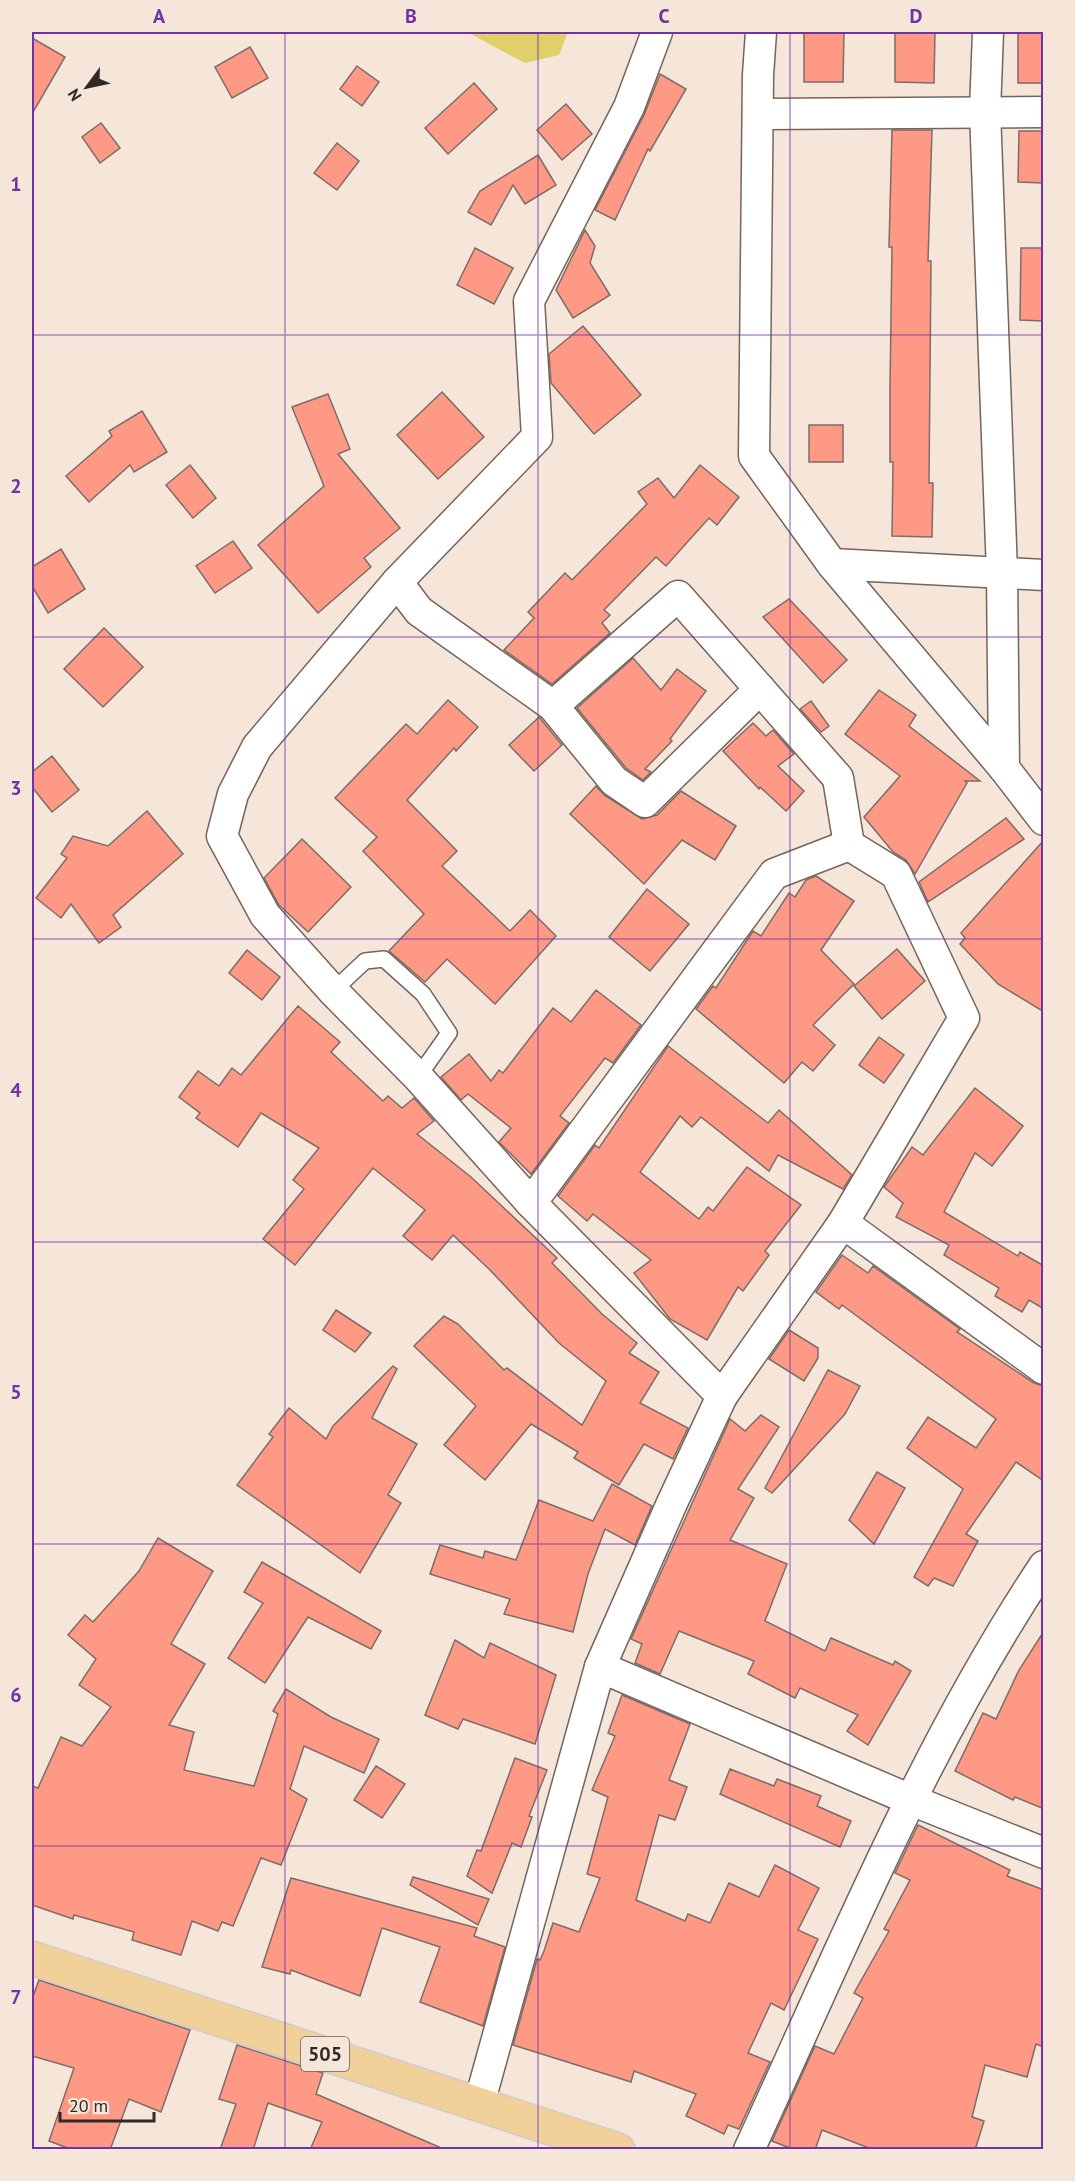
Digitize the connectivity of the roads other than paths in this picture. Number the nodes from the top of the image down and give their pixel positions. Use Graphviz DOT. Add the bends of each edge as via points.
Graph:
graph roads {
  1 [pos="657,32"];
  2 [pos="761,32"];
  3 [pos="988,32"];
  4 [pos="985,111"];
  5 [pos="1044,112"];
  6 [pos="758,114"];
  7 [pos="832,564"];
  8 [pos="1002,573"];
  9 [pos="1044,574"];
  10 [pos="397,582"];
  11 [pos="760,689"];
  12 [pos="553,706"];
  13 [pos="1004,768"];
  14 [pos="1044,820"];
  15 [pos="849,844"];
  16 [pos="333,991"];
  17 [pos="418,1077"];
  18 [pos="531,1203"];
  19 [pos="843,1223"];
  20 [pos="1044,1369"];
  21 [pos="722,1396"];
  22 [pos="1044,1566"];
  23 [pos="600,1666"];
  24 [pos="911,1800"];
  25 [pos="1044,1853"];
  26 [pos="32,1958"];
  27 [pos="479,2104"];
  28 [pos="618,2150"];
  29 [pos="749,2150"];
  1 -- 10 [label="street" via="629,106 529,301 537,437"];
  2 -- 6 [label="street"];
  3 -- 4 [label="street"];
  4 -- 5 [label="street"];
  4 -- 6 [label="street"];
  4 -- 8 [label="street"];
  6 -- 7 [label="street" via="754,456"];
  7 -- 8 [label="street"];
  7 -- 13 [label="street"];
  8 -- 9 [label="street"];
  8 -- 13 [label="street"];
  10 -- 12 [label="street" via="419,611"];
  10 -- 16 [label="street" via="257,747 233,794 222,836 265,915"];
  11 -- 12 [label="street" via="678,596"];
  11 -- 12 [label="street" via="645,802 615,781"];
  11 -- 15 [label="street" via="838,778"];
  13 -- 14 [label="street"];
  15 -- 18 [label="street" via="774,874"];
  15 -- 19 [label="street" via="896,874 964,1018"];
  16 -- 17 [label="street"];
  16 -- 17 [label="lane" via="365,961 384,959 423,994 449,1033"];
  17 -- 18 [label="street"];
  18 -- 21 [label="street"];
  19 -- 20 [label="street"];
  19 -- 21 [label="street"];
  21 -- 23 [label="street"];
  22 -- 24 [label="street" via="998,1634"];
  23 -- 24 [label="street"];
  23 -- 27 [label="street"];
  24 -- 25 [label="street"];
  24 -- 29 [label="street"];
  26 -- 27 [label="main road, 505"];
  27 -- 28 [label="main road, 505"];
}
